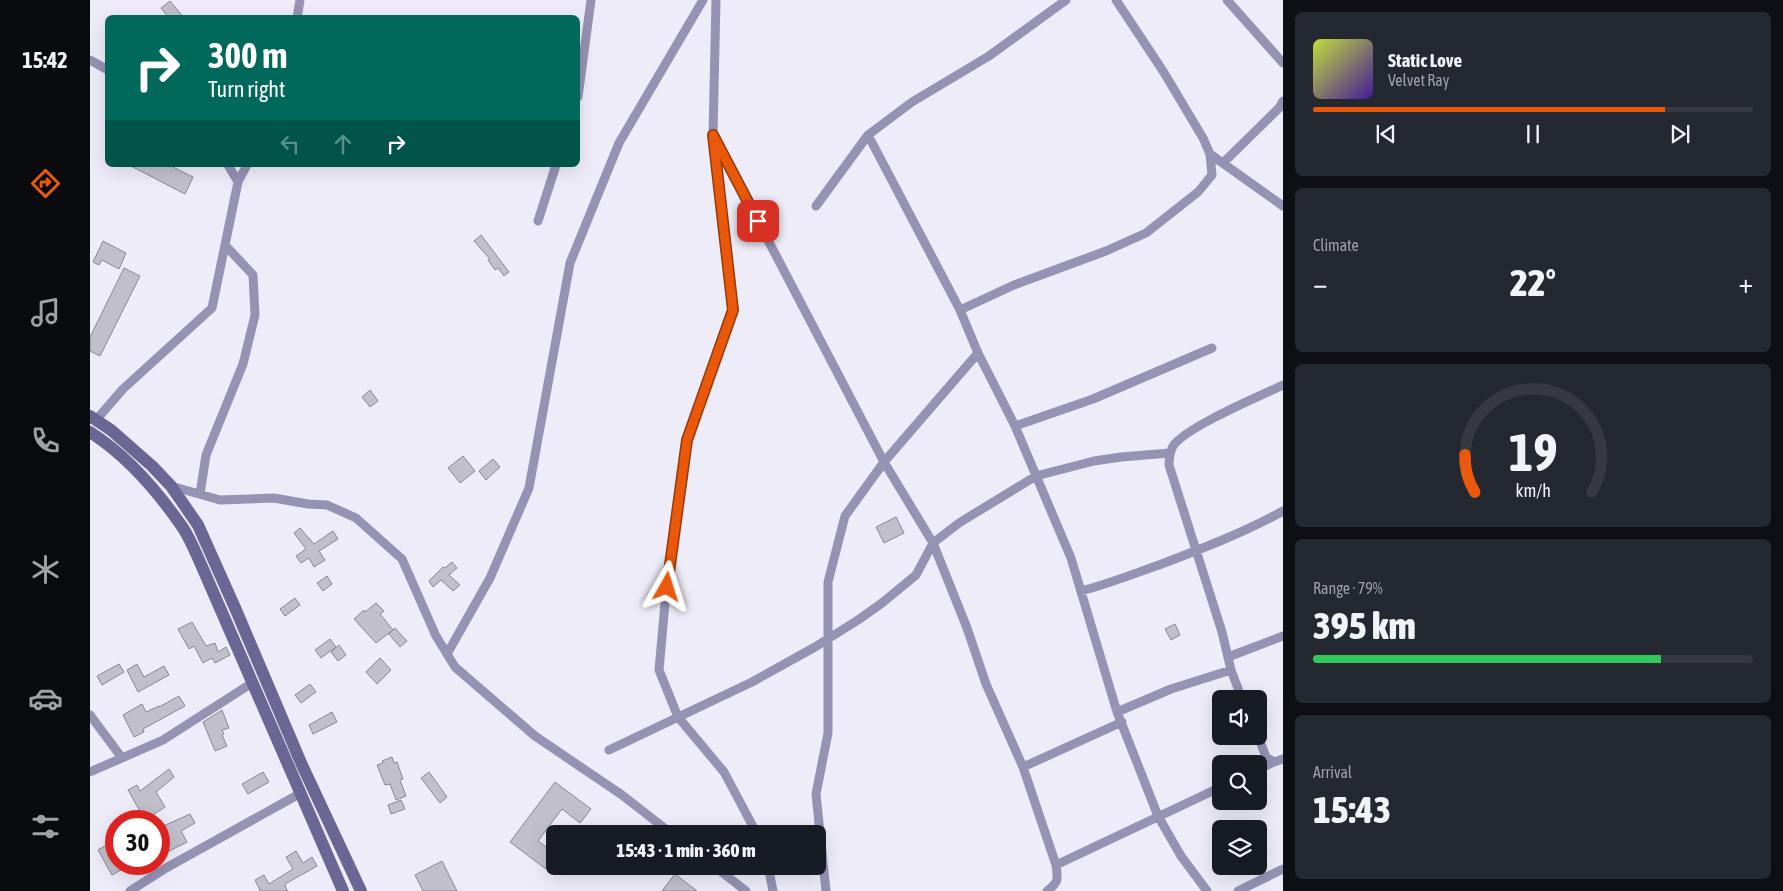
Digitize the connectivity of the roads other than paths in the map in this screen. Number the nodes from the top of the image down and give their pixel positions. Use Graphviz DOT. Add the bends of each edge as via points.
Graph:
graph roads {
  1 [pos="300,0"];
  2 [pos="591,0"];
  3 [pos="703,0"];
  4 [pos="716,0"];
  5 [pos="1066,0"];
  6 [pos="1116,0"];
  7 [pos="1227,0"];
  8 [pos="298,15"];
  9 [pos="90,60"];
  10 [pos="1283,64"];
  11 [pos="105,68"];
  12 [pos="580,82"];
  13 [pos="1283,101"];
  14 [pos="713,135"];
  15 [pos="868,135"];
  16 [pos="1210,154"];
  17 [pos="1223,163"];
  18 [pos="229,167"];
  19 [pos="246,167"];
  20 [pos="555,167"];
  21 [pos="238,182"];
  22 [pos="816,206"];
  23 [pos="1283,206"];
  24 [pos="538,221"];
  25 [pos="225,245"];
  26 [pos="960,310"];
  27 [pos="1212,348"];
  28 [pos="978,353"];
  29 [pos="1283,385"];
  30 [pos="93,418"];
  31 [pos="1015,426"];
  32 [pos="90,432"];
  33 [pos="1170,453"];
  34 [pos="884,462"];
  35 [pos="1036,476"];
  36 [pos="171,486"];
  37 [pos="200,494"];
  38 [pos="1283,511"];
  39 [pos="933,543"];
  40 [pos="1196,551"];
  41 [pos="1081,591"];
  42 [pos="1283,636"];
  43 [pos="827,639"];
  44 [pos="447,654"];
  45 [pos="1228,657"];
  46 [pos="246,669"];
  47 [pos="1231,670"];
  48 [pos="264,675"];
  49 [pos="252,683"];
  50 [pos="1239,690"];
  51 [pos="1117,712"];
  52 [pos="90,715"];
  53 [pos="678,717"];
  54 [pos="1122,722"];
  55 [pos="1261,745"];
  56 [pos="609,750"];
  57 [pos="122,758"];
  58 [pos="1279,760"];
  59 [pos="1267,766"];
  60 [pos="1023,768"];
  61 [pos="90,772"];
  62 [pos="1212,791"];
  63 [pos="301,793"];
  64 [pos="1158,816"];
  65 [pos="660,825"];
  66 [pos="752,825"];
  67 [pos="1056,865"];
  68 [pos="1283,869"];
  69 [pos="726,875"];
  70 [pos="770,875"];
  71 [pos="130,891"];
  72 [pos="343,891"];
  73 [pos="361,891"];
  74 [pos="746,891"];
  75 [pos="773,891"];
  76 [pos="826,891"];
  77 [pos="1047,891"];
  78 [pos="1207,891"];
  79 [pos="1238,891"];
  1 -- 8 [label="street"];
  2 -- 12 [label="street"];
  3 -- 44 [label="street" via="619,143 570,263 529,488 490,578"];
  4 -- 14 [label="street"];
  5 -- 15 [label="street" via="989,56 912,102"];
  6 -- 16 [label="street" via="1183,103"];
  7 -- 10 [label="street"];
  9 -- 11 [label="street"];
  13 -- 17 [label="street"];
  14 -- 34 [label="street"];
  14 -- 53 [label="street" via="733,310 687,440 670,560 659,670"];
  15 -- 22 [label="street"];
  15 -- 26 [label="street"];
  16 -- 17 [label="street"];
  16 -- 26 [label="street" via="1212,175 1198,192 1146,233"];
  17 -- 23 [label="street"];
  18 -- 21 [label="street"];
  19 -- 21 [label="street"];
  20 -- 24 [label="street"];
  21 -- 25 [label="street"];
  25 -- 30 [label="street" via="212,308"];
  25 -- 37 [label="street" via="253,275 255,315 243,364 206,455"];
  26 -- 28 [label="street"];
  27 -- 31 [label="street" via="1093,399"];
  28 -- 31 [label="street"];
  28 -- 34 [label="street"];
  29 -- 33 [label="street" via="1186,435 1174,444"];
  30 -- 36 [label="street" via="111,430"];
  31 -- 35 [label="street"];
  32 -- 46 [label="street" via="145,479 184,529"];
  33 -- 35 [label="street" via="1094,461"];
  33 -- 40 [label="street" via="1169,465"];
  34 -- 39 [label="street"];
  34 -- 43 [label="street" via="845,516 828,582"];
  35 -- 39 [label="street" via="959,523"];
  35 -- 41 [label="street" via="1071,558"];
  36 -- 37 [label="street"];
  36 -- 48 [label="street" via="198,525 212,553"];
  37 -- 44 [label="street" via="220,500 274,498 328,505 356,518 402,559"];
  38 -- 40 [label="street" via="1255,527"];
  39 -- 43 [label="street" via="916,574 882,603"];
  39 -- 60 [label="street" via="986,684"];
  40 -- 41 [label="street"];
  40 -- 45 [label="street"];
  41 -- 51 [label="street"];
  42 -- 45 [label="street"];
  43 -- 53 [label="street" via="752,682"];
  43 -- 76 [label="street" via="828,732 816,794"];
  44 -- 65 [label="street" via="455,667 535,736"];
  45 -- 47 [label="street"];
  46 -- 48 [label="street"];
  46 -- 49 [label="street"];
  47 -- 50 [label="street"];
  47 -- 51 [label="street" via="1172,689"];
  48 -- 73 [label="street"];
  49 -- 57 [label="street" via="163,740"];
  49 -- 63 [label="street"];
  51 -- 54 [label="street"];
  52 -- 57 [label="street"];
  53 -- 56 [label="street"];
  53 -- 66 [label="street" via="724,772"];
  54 -- 60 [label="street"];
  54 -- 64 [label="street"];
  55 -- 58 [label="street" via="1266,757"];
  57 -- 61 [label="street"];
  58 -- 59 [label="street"];
  60 -- 67 [label="street"];
  62 -- 64 [label="street"];
  63 -- 71 [label="street"];
  63 -- 72 [label="street"];
  64 -- 67 [label="street"];
  64 -- 78 [label="street" via="1181,856"];
  67 -- 77 [label="street" via="1058,879 1055,886"];
  68 -- 79 [label="street"];
  69 -- 74 [label="street"];
  70 -- 75 [label="street"];
}
